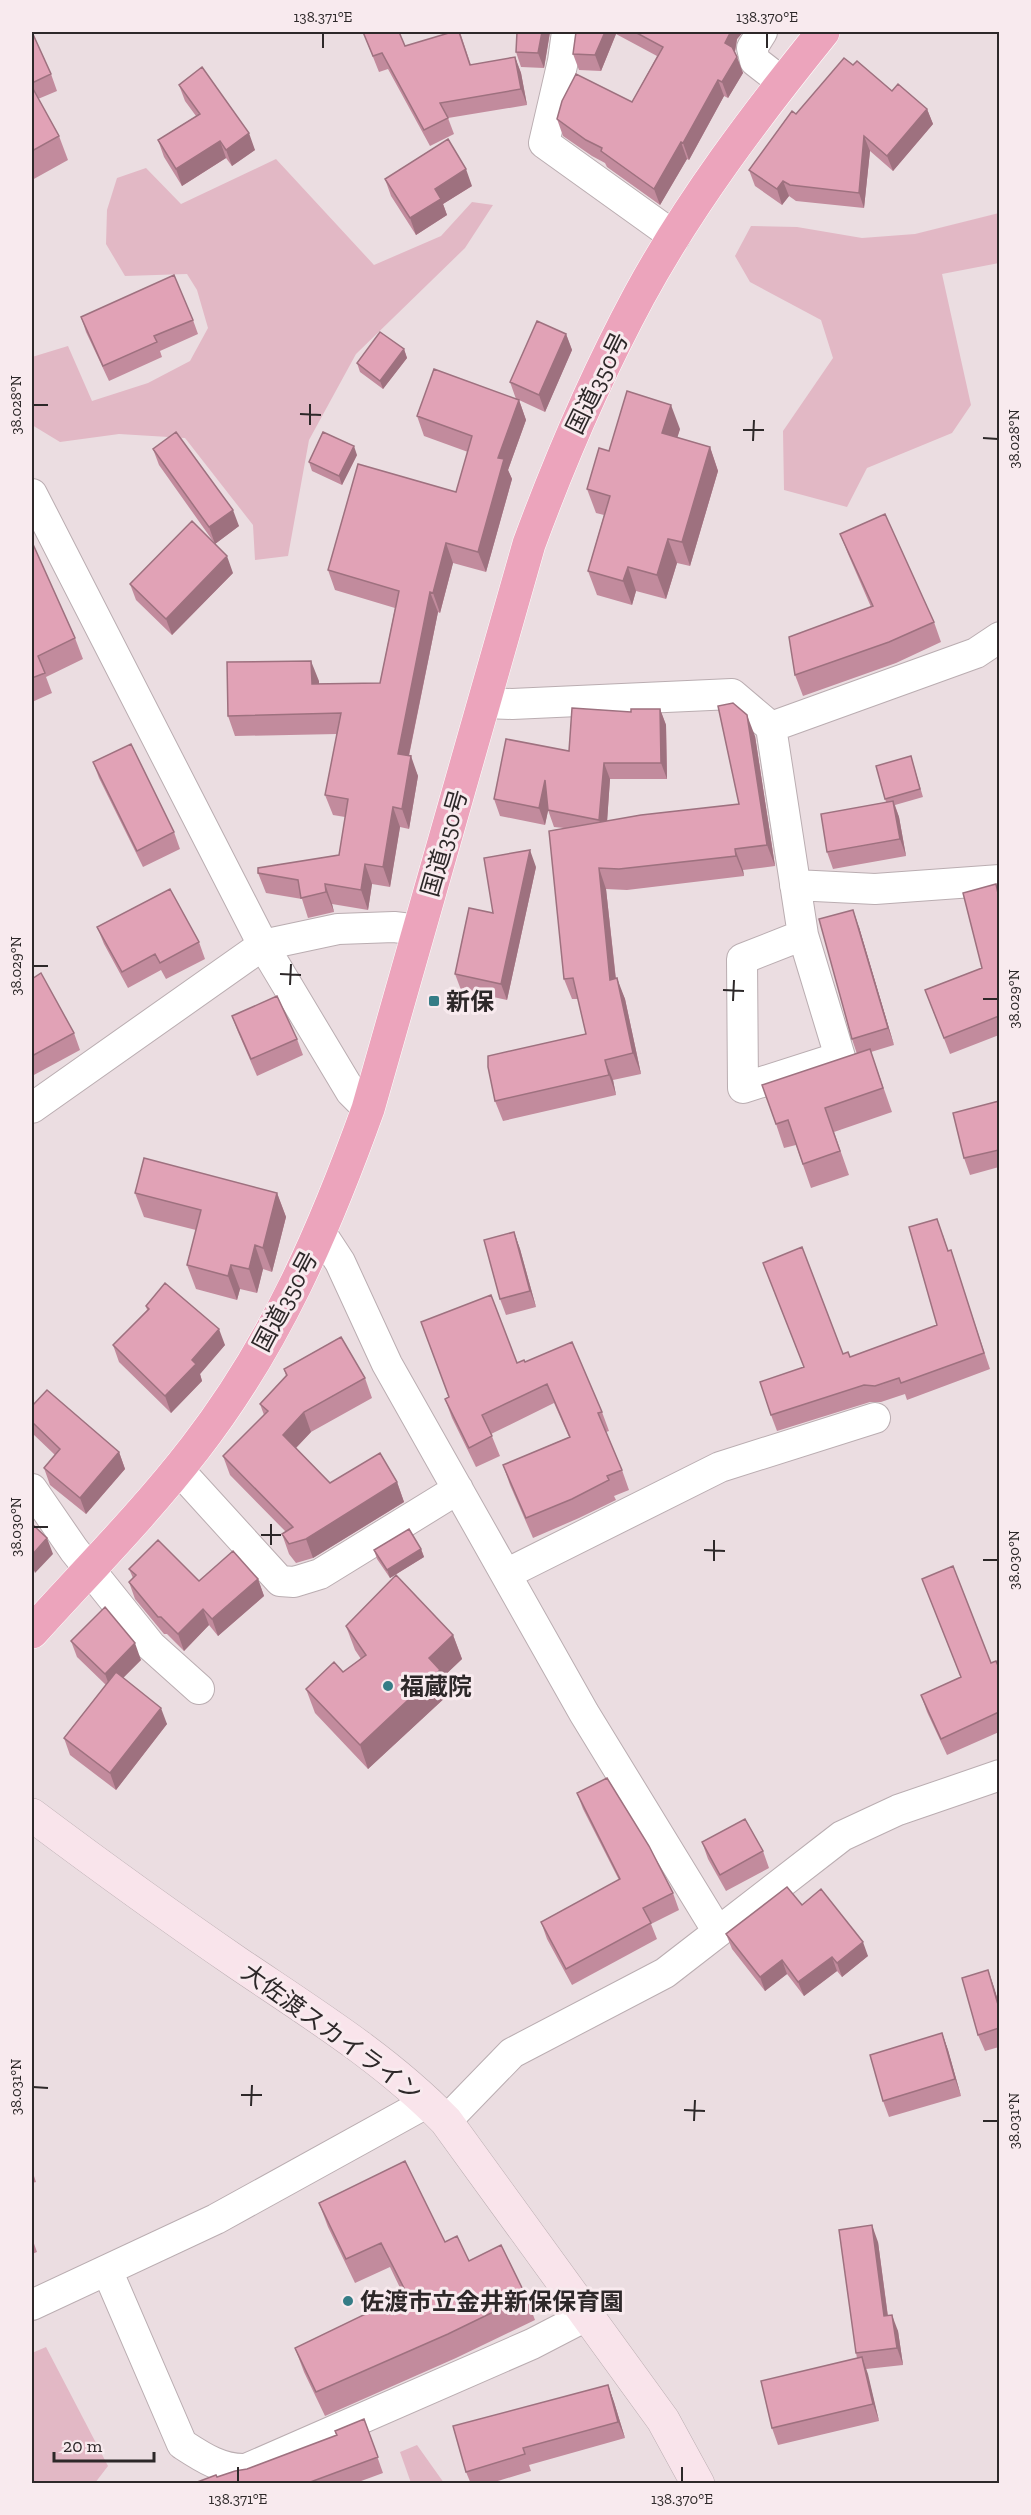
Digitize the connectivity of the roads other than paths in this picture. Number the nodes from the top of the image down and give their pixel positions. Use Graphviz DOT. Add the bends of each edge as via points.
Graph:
graph roads {
  1 [pos="567,32"];
  2 [pos="762,32"];
  3 [pos="823,32"];
  4 [pos="782,82"];
  5 [pos="675,237"];
  6 [pos="32,494"];
  7 [pos="999,637"];
  8 [pos="484,703"];
  9 [pos="771,727"];
  10 [pos="999,880"];
  11 [pos="795,885"];
  12 [pos="419,930"];
  13 [pos="803,935"];
  14 [pos="263,945"];
  15 [pos="32,1108"];
  16 [pos="368,1109"];
  17 [pos="321,1233"];
  18 [pos="875,1418"];
  19 [pos="178,1469"];
  20 [pos="32,1489"];
  21 [pos="458,1489"];
  22 [pos="89,1568"];
  23 [pos="506,1574"];
  24 [pos="32,1632"];
  25 [pos="199,1689"];
  26 [pos="999,1775"];
  27 [pos="32,1815"];
  28 [pos="718,1932"];
  29 [pos="437,2112"];
  30 [pos="107,2270"];
  31 [pos="32,2305"];
  32 [pos="588,2315"];
  33 [pos="698,2484"];
  1 -- 5 [label="street" via="544,143"];
  2 -- 4 [label="street" via="752,48 754,61"];
  3 -- 4 [label="highway, 国道350号"];
  4 -- 5 [label="highway, 国道350号"];
  5 -- 8 [label="highway, 国道350号" via="639,295 561,459 529,544"];
  6 -- 14 [label="street"];
  7 -- 9 [label="street" via="976,653"];
  8 -- 9 [label="street" via="732,694"];
  8 -- 12 [label="highway, 国道350号"];
  9 -- 11 [label="street"];
  10 -- 11 [label="street" via="875,889"];
  11 -- 13 [label="street"];
  12 -- 14 [label="street" via="338,929"];
  12 -- 16 [label="highway, 国道350号"];
  13 -- 13 [label="street" via="840,1057 743,1088 742,959"];
  14 -- 15 [label="street"];
  14 -- 16 [label="street" via="351,1092"];
  16 -- 17 [label="highway, 国道350号"];
  17 -- 19 [label="highway, 国道350号" via="241,1383"];
  17 -- 21 [label="street" via="340,1262 387,1364"];
  18 -- 23 [label="street" via="720,1467"];
  19 -- 21 [label="street" via="280,1581 294,1582 320,1574"];
  19 -- 22 [label="highway, 国道350号"];
  20 -- 22 [label="street"];
  21 -- 23 [label="street"];
  22 -- 24 [label="highway, 国道350号"];
  22 -- 25 [label="street" via="151,1646"];
  23 -- 28 [label="street" via="584,1713"];
  26 -- 28 [label="street" via="898,1810 842,1836"];
  27 -- 29 [label="street, 大佐渡スカイライン" via="149,1903 347,2037"];
  28 -- 29 [label="street" via="665,1973 512,2053"];
  29 -- 30 [label="street"];
  29 -- 32 [label="street, 大佐渡スカイライン"];
  30 -- 31 [label="street"];
  30 -- 32 [label="street" via="182,2444 230,2470 246,2469 532,2344"];
  32 -- 33 [label="street, 大佐渡スカイライン" via="663,2420"];
}
